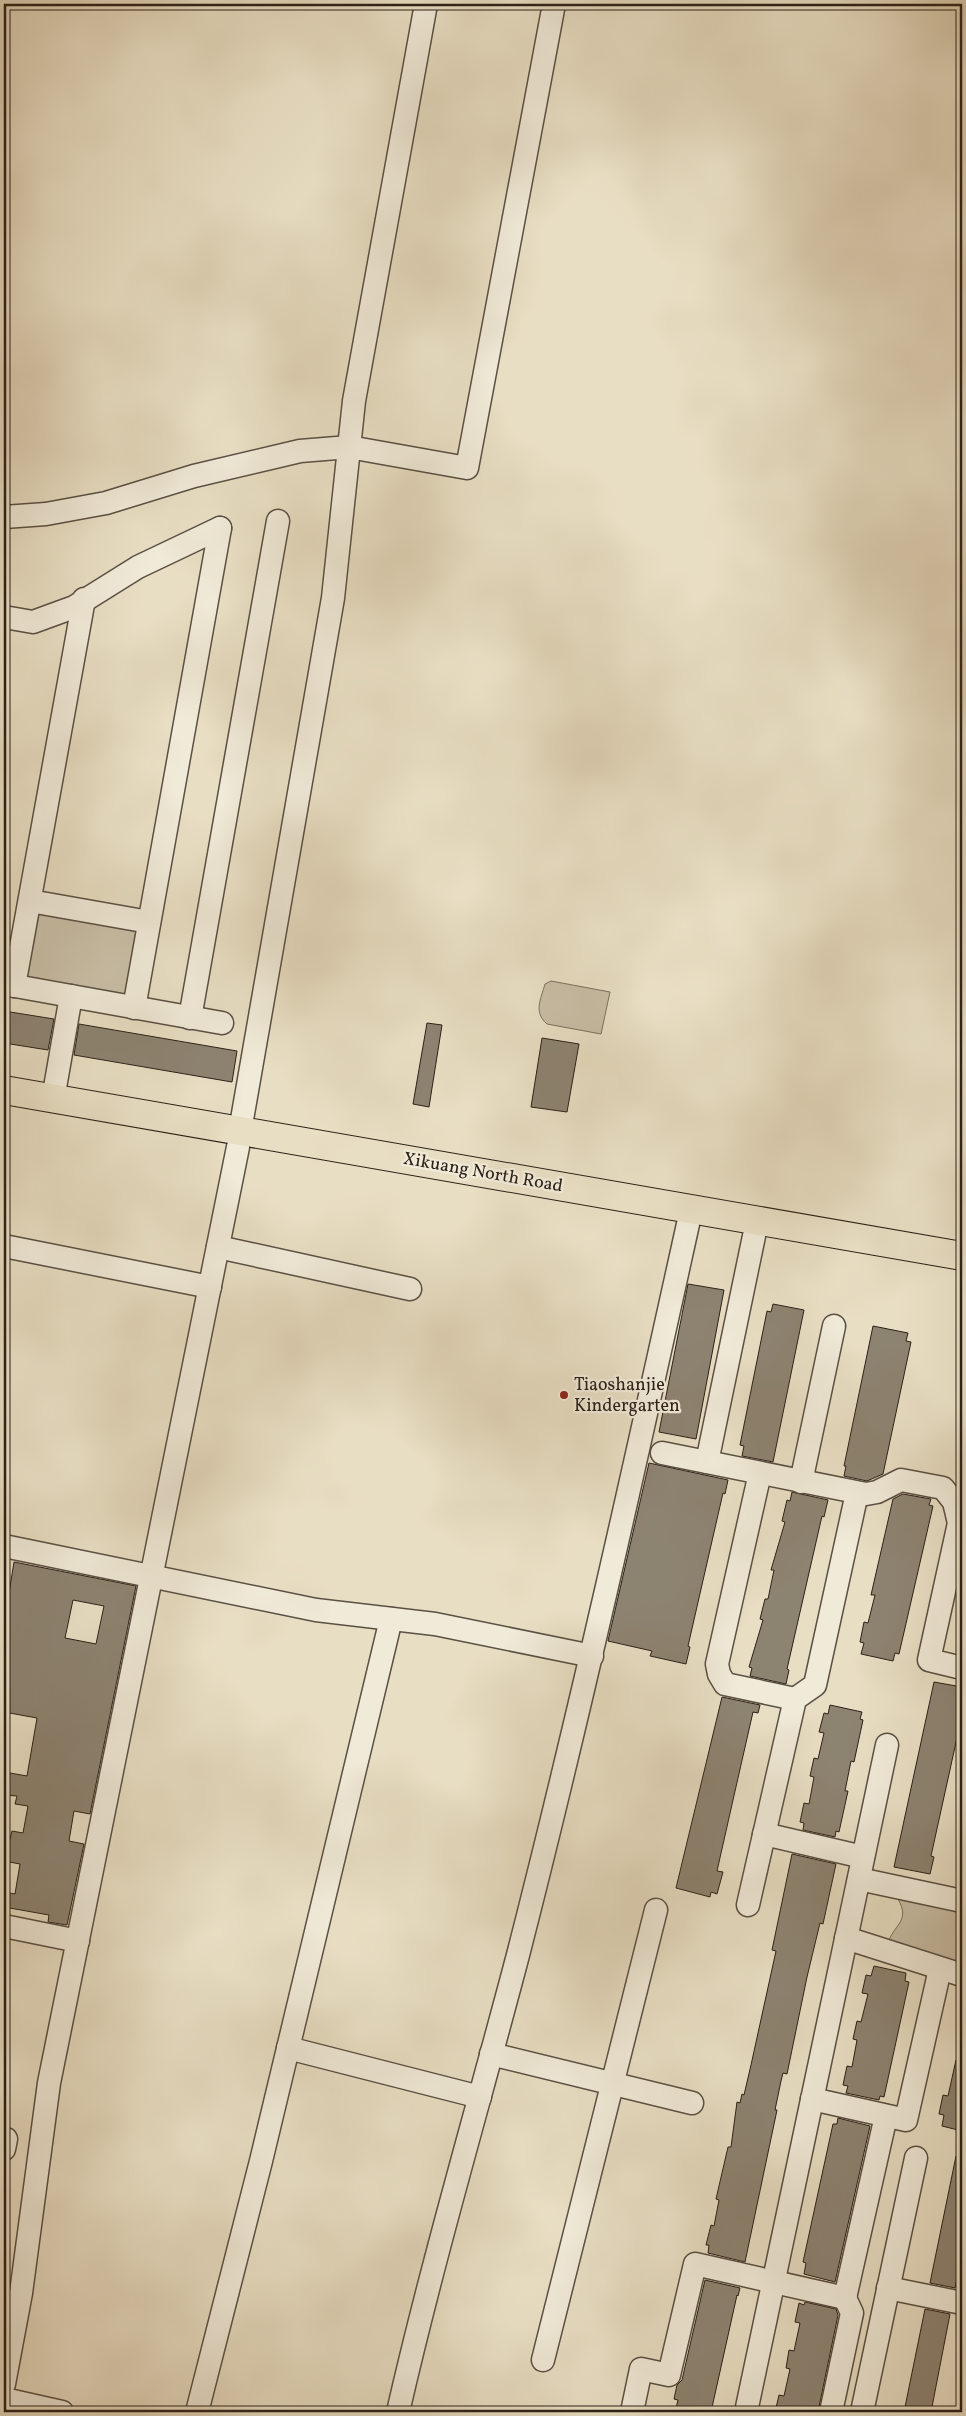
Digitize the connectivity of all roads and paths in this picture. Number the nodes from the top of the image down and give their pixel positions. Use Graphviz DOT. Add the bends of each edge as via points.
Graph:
graph roads {
  1 [pos="426,4"];
  2 [pos="554,4"];
  3 [pos="349,447"];
  4 [pos="4,517"];
  5 [pos="278,521"];
  6 [pos="84,600"];
  7 [pos="4,617"];
  8 [pos="30,901"];
  9 [pos="149,922"];
  10 [pos="9,985"];
  11 [pos="71,996"];
  12 [pos="134,1008"];
  13 [pos="190,1018"];
  14 [pos="222,1024"];
  15 [pos="4,1090"];
  16 [pos="53,1099"];
  17 [pos="4,1106"];
  18 [pos="239,1139"];
  19 [pos="688,1224"];
  20 [pos="754,1236"];
  21 [pos="4,1246"];
  22 [pos="218,1247"];
  23 [pos="962,1256"];
  24 [pos="962,1272"];
  25 [pos="210,1287"];
  26 [pos="410,1289"];
  27 [pos="834,1326"];
  28 [pos="662,1453"];
  29 [pos="707,1462"];
  30 [pos="760,1473"];
  31 [pos="801,1482"];
  32 [pos="857,1493"];
  33 [pos="4,1546"];
  34 [pos="152,1577"];
  35 [pos="391,1619"];
  36 [pos="592,1656"];
  37 [pos="962,1668"];
  38 [pos="795,1699"];
  39 [pos="887,1745"];
  40 [pos="764,1834"];
  41 [pos="864,1857"];
  42 [pos="859,1879"];
  43 [pos="962,1901"];
  44 [pos="748,1905"];
  45 [pos="656,1910"];
  46 [pos="4,1926"];
  47 [pos="846,1938"];
  48 [pos="78,1941"];
  49 [pos="940,1969"];
  50 [pos="962,1975"];
  51 [pos="288,2048"];
  52 [pos="491,2054"];
  53 [pos="612,2083"];
  54 [pos="480,2097"];
  55 [pos="812,2099"];
  56 [pos="692,2103"];
  57 [pos="886,2116"];
  58 [pos="916,2158"];
  59 [pos="774,2281"];
  60 [pos="888,2288"];
  61 [pos="845,2298"];
  62 [pos="962,2303"];
  63 [pos="543,2360"];
  64 [pos="4,2384"];
  65 [pos="4,2399"];
  66 [pos="62,2412"];
  67 [pos="197,2412"];
  68 [pos="398,2412"];
  69 [pos="632,2412"];
  70 [pos="746,2412"];
  71 [pos="831,2412"];
  72 [pos="862,2412"];
  1 -- 3 [label="street" via="354,401"];
  2 -- 3 [label="street" via="467,468"];
  3 -- 4 [label="street" via="300,451 194,476 98,505"];
  3 -- 18 [label="street" via="332,598"];
  5 -- 13 [label="street"];
  6 -- 7 [label="street" via="33,622"];
  6 -- 8 [label="street"];
  6 -- 9 [label="street" via="138,567 220,528"];
  8 -- 9 [label="street"];
  8 -- 10 [label="street"];
  9 -- 12 [label="street"];
  10 -- 11 [label="street"];
  11 -- 12 [label="street"];
  11 -- 16 [label="street"];
  12 -- 13 [label="street"];
  13 -- 14 [label="street"];
  15 -- 16 [label="main road, Xikuang North Road"];
  16 -- 18 [label="main road, Xikuang North Road"];
  17 -- 18 [label="main road, Xikuang North Road"];
  18 -- 19 [label="main road, Xikuang North Road"];
  18 -- 22 [label="street"];
  18 -- 23 [label="main road, Xikuang North Road"];
  19 -- 20 [label="main road, Xikuang North Road"];
  19 -- 36 [label="street"];
  20 -- 24 [label="main road, Xikuang North Road"];
  20 -- 29 [label="street"];
  21 -- 25 [label="street"];
  22 -- 25 [label="street"];
  22 -- 26 [label="street"];
  25 -- 34 [label="street"];
  27 -- 31 [label="street"];
  28 -- 29 [label="street"];
  29 -- 30 [label="street"];
  30 -- 31 [label="street"];
  30 -- 38 [label="street" via="718,1664 719,1674 725,1684"];
  31 -- 32 [label="street"];
  32 -- 37 [label="street" via="877,1492 891,1483 907,1480 943,1488 954,1502 960,1523 929,1660"];
  32 -- 38 [label="street" via="815,1685"];
  33 -- 34 [label="street"];
  34 -- 35 [label="street" via="316,1610"];
  34 -- 48 [label="street"];
  35 -- 36 [label="street" via="434,1624"];
  35 -- 51 [label="street"];
  36 -- 52 [label="street"];
  38 -- 40 [label="street"];
  39 -- 41 [label="street"];
  40 -- 41 [label="street"];
  40 -- 44 [label="street"];
  41 -- 42 [label="street"];
  42 -- 43 [label="street"];
  42 -- 47 [label="street"];
  45 -- 53 [label="street"];
  46 -- 48 [label="street"];
  47 -- 49 [label="street"];
  47 -- 55 [label="street"];
  48 -- 64 [label="street" via="49,2083 22,2293"];
  49 -- 50 [label="street"];
  49 -- 57 [label="street" via="906,2120"];
  51 -- 54 [label="street"];
  51 -- 67 [label="street"];
  52 -- 53 [label="street"];
  52 -- 54 [label="street"];
  53 -- 56 [label="street"];
  53 -- 63 [label="street"];
  54 -- 68 [label="street"];
  55 -- 57 [label="street"];
  55 -- 59 [label="street"];
  57 -- 61 [label="street"];
  58 -- 60 [label="street"];
  59 -- 61 [label="street"];
  59 -- 69 [label="street" via="695,2264 669,2375 641,2369"];
  59 -- 70 [label="street"];
  60 -- 62 [label="street"];
  60 -- 72 [label="street"];
  61 -- 71 [label="street" via="852,2313"];
  65 -- 66 [label="street"];
}
